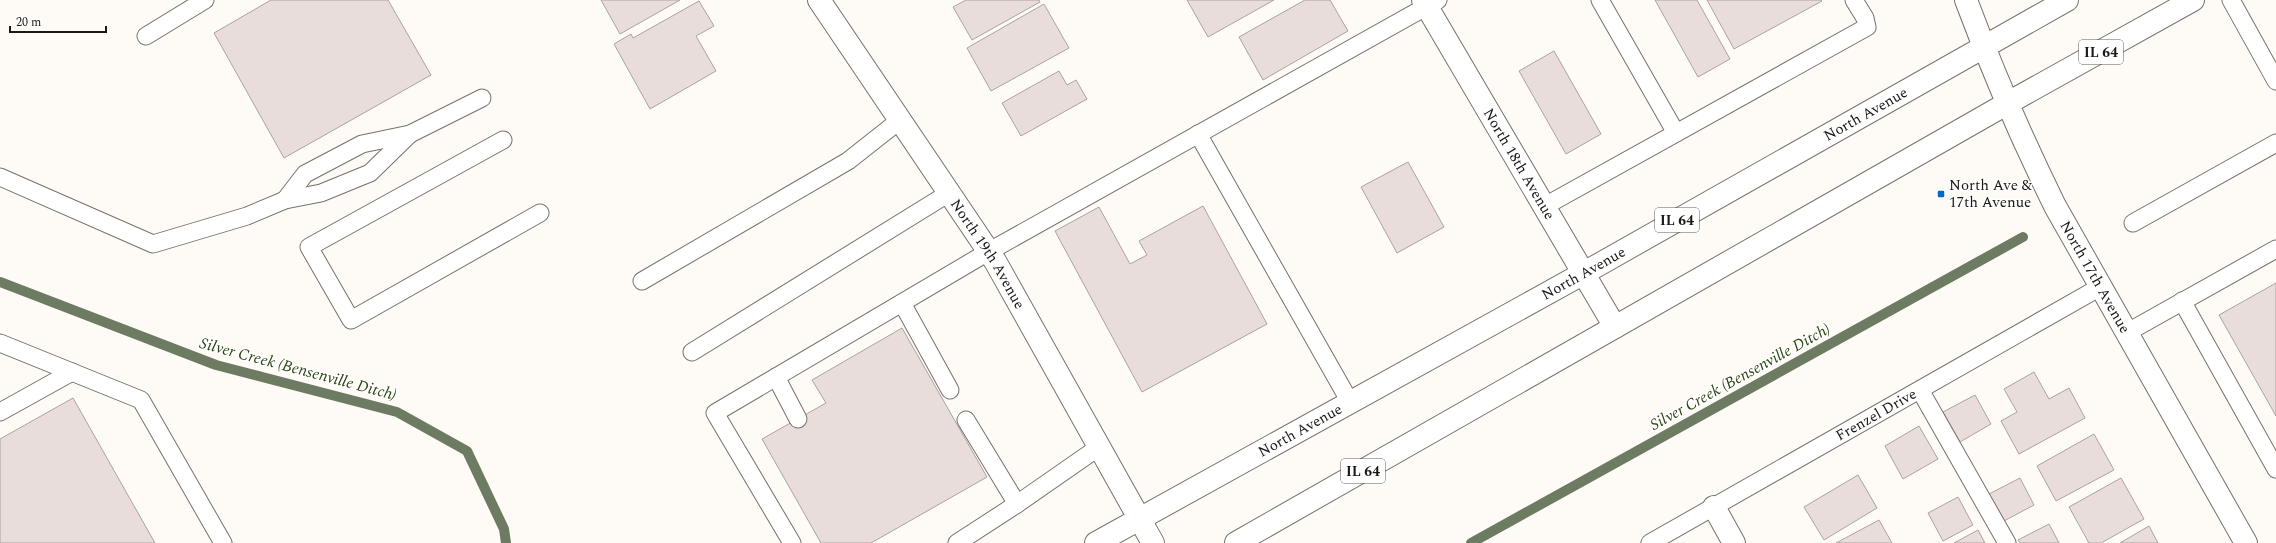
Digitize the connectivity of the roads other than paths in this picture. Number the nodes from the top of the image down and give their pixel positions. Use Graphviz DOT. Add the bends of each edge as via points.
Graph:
graph roads {
  1 [pos="206,0"];
  2 [pos="819,0"];
  3 [pos="1600,0"];
  4 [pos="1854,0"];
  5 [pos="1966,0"];
  6 [pos="2068,0"];
  7 [pos="2193,0"];
  8 [pos="2231,0"];
  9 [pos="1430,2"];
  10 [pos="146,36"];
  11 [pos="1983,47"];
  12 [pos="2276,81"];
  13 [pos="482,98"];
  14 [pos="2008,103"];
  15 [pos="900,120"];
  16 [pos="1676,133"];
  17 [pos="410,134"];
  18 [pos="1198,134"];
  19 [pos="503,140"];
  20 [pos="2276,143"];
  21 [pos="0,178"];
  22 [pos="950,193"];
  23 [pos="285,200"];
  24 [pos="1544,206"];
  25 [pos="540,213"];
  26 [pos="2133,223"];
  27 [pos="2276,249"];
  28 [pos="988,252"];
  29 [pos="1584,273"];
  30 [pos="642,281"];
  31 [pos="2102,286"];
  32 [pos="2182,302"];
  33 [pos="902,303"];
  34 [pos="1615,327"];
  35 [pos="2128,332"];
  36 [pos="0,343"];
  37 [pos="692,352"];
  38 [pos="72,372"];
  39 [pos="776,377"];
  40 [pos="950,390"];
  41 [pos="1920,390"];
  42 [pos="1350,402"];
  43 [pos="0,412"];
  44 [pos="798,419"];
  45 [pos="966,420"];
  46 [pos="1099,447"];
  47 [pos="2276,469"];
  48 [pos="1017,504"];
  49 [pos="1714,507"];
  50 [pos="1140,518"];
  51 [pos="223,543"];
  52 [pos="792,543"];
  53 [pos="957,543"];
  54 [pos="1096,543"];
  55 [pos="1153,543"];
  56 [pos="1236,543"];
  57 [pos="1650,543"];
  58 [pos="1734,543"];
  59 [pos="2006,543"];
  60 [pos="2246,543"];
  1 -- 10 [label="lane"];
  2 -- 15 [label="main road, North 19th Avenue"];
  3 -- 16 [label="lane"];
  4 -- 16 [label="lane" via="1865,18 1867,27"];
  5 -- 11 [label="main road, North 17th Avenue"];
  6 -- 11 [label="main road, North Avenue / IL 64"];
  7 -- 14 [label="main road, IL 64"];
  8 -- 12 [label="lane"];
  9 -- 18 [label="lane"];
  9 -- 24 [label="main road, North 18th Avenue"];
  11 -- 14 [label="main road, North 17th Avenue"];
  11 -- 29 [label="main road, North Avenue / IL 64"];
  13 -- 17 [label="lane"];
  14 -- 31 [label="main road, North 17th Avenue" via="2055,206"];
  14 -- 34 [label="main road, IL 64"];
  15 -- 22 [label="main road, North 19th Avenue"];
  15 -- 30 [label="lane" via="848,161"];
  16 -- 24 [label="lane"];
  17 -- 23 [label="lane" via="370,173 321,193"];
  17 -- 23 [label="lane" via="362,144 305,174"];
  18 -- 28 [label="lane"];
  18 -- 42 [label="lane"];
  19 -- 25 [label="lane" via="309,247 351,320"];
  20 -- 26 [label="lane"];
  21 -- 23 [label="lane" via="153,244 247,216"];
  22 -- 28 [label="main road, North 19th Avenue"];
  22 -- 37 [label="lane"];
  24 -- 29 [label="main road, North 18th Avenue"];
  27 -- 32 [label="lane"];
  28 -- 33 [label="lane"];
  28 -- 46 [label="main road, North 19th Avenue"];
  29 -- 34 [label="main road, North 18th Avenue"];
  29 -- 42 [label="main road, North Avenue / IL 64"];
  31 -- 35 [label="main road, North 17th Avenue"];
  31 -- 41 [label="lane, Frenzel Drive"];
  32 -- 35 [label="lane"];
  32 -- 47 [label="lane"];
  33 -- 39 [label="lane"];
  33 -- 40 [label="lane"];
  34 -- 56 [label="main road, IL 64"];
  35 -- 60 [label="main road, North 17th Avenue"];
  36 -- 38 [label="lane"];
  38 -- 43 [label="lane"];
  38 -- 51 [label="lane" via="142,400"];
  39 -- 44 [label="lane"];
  39 -- 52 [label="lane" via="715,413"];
  41 -- 49 [label="lane, Frenzel Drive"];
  41 -- 59 [label="lane"];
  42 -- 50 [label="main road, North Avenue / IL 64"];
  45 -- 48 [label="lane"];
  46 -- 48 [label="lane"];
  46 -- 50 [label="main road, North 19th Avenue"];
  48 -- 53 [label="lane"];
  49 -- 57 [label="lane, Frenzel Drive"];
  49 -- 58 [label="main road"];
  50 -- 54 [label="main road, North Avenue / IL 64"];
  50 -- 55 [label="main road, North 19th Avenue"];
}
